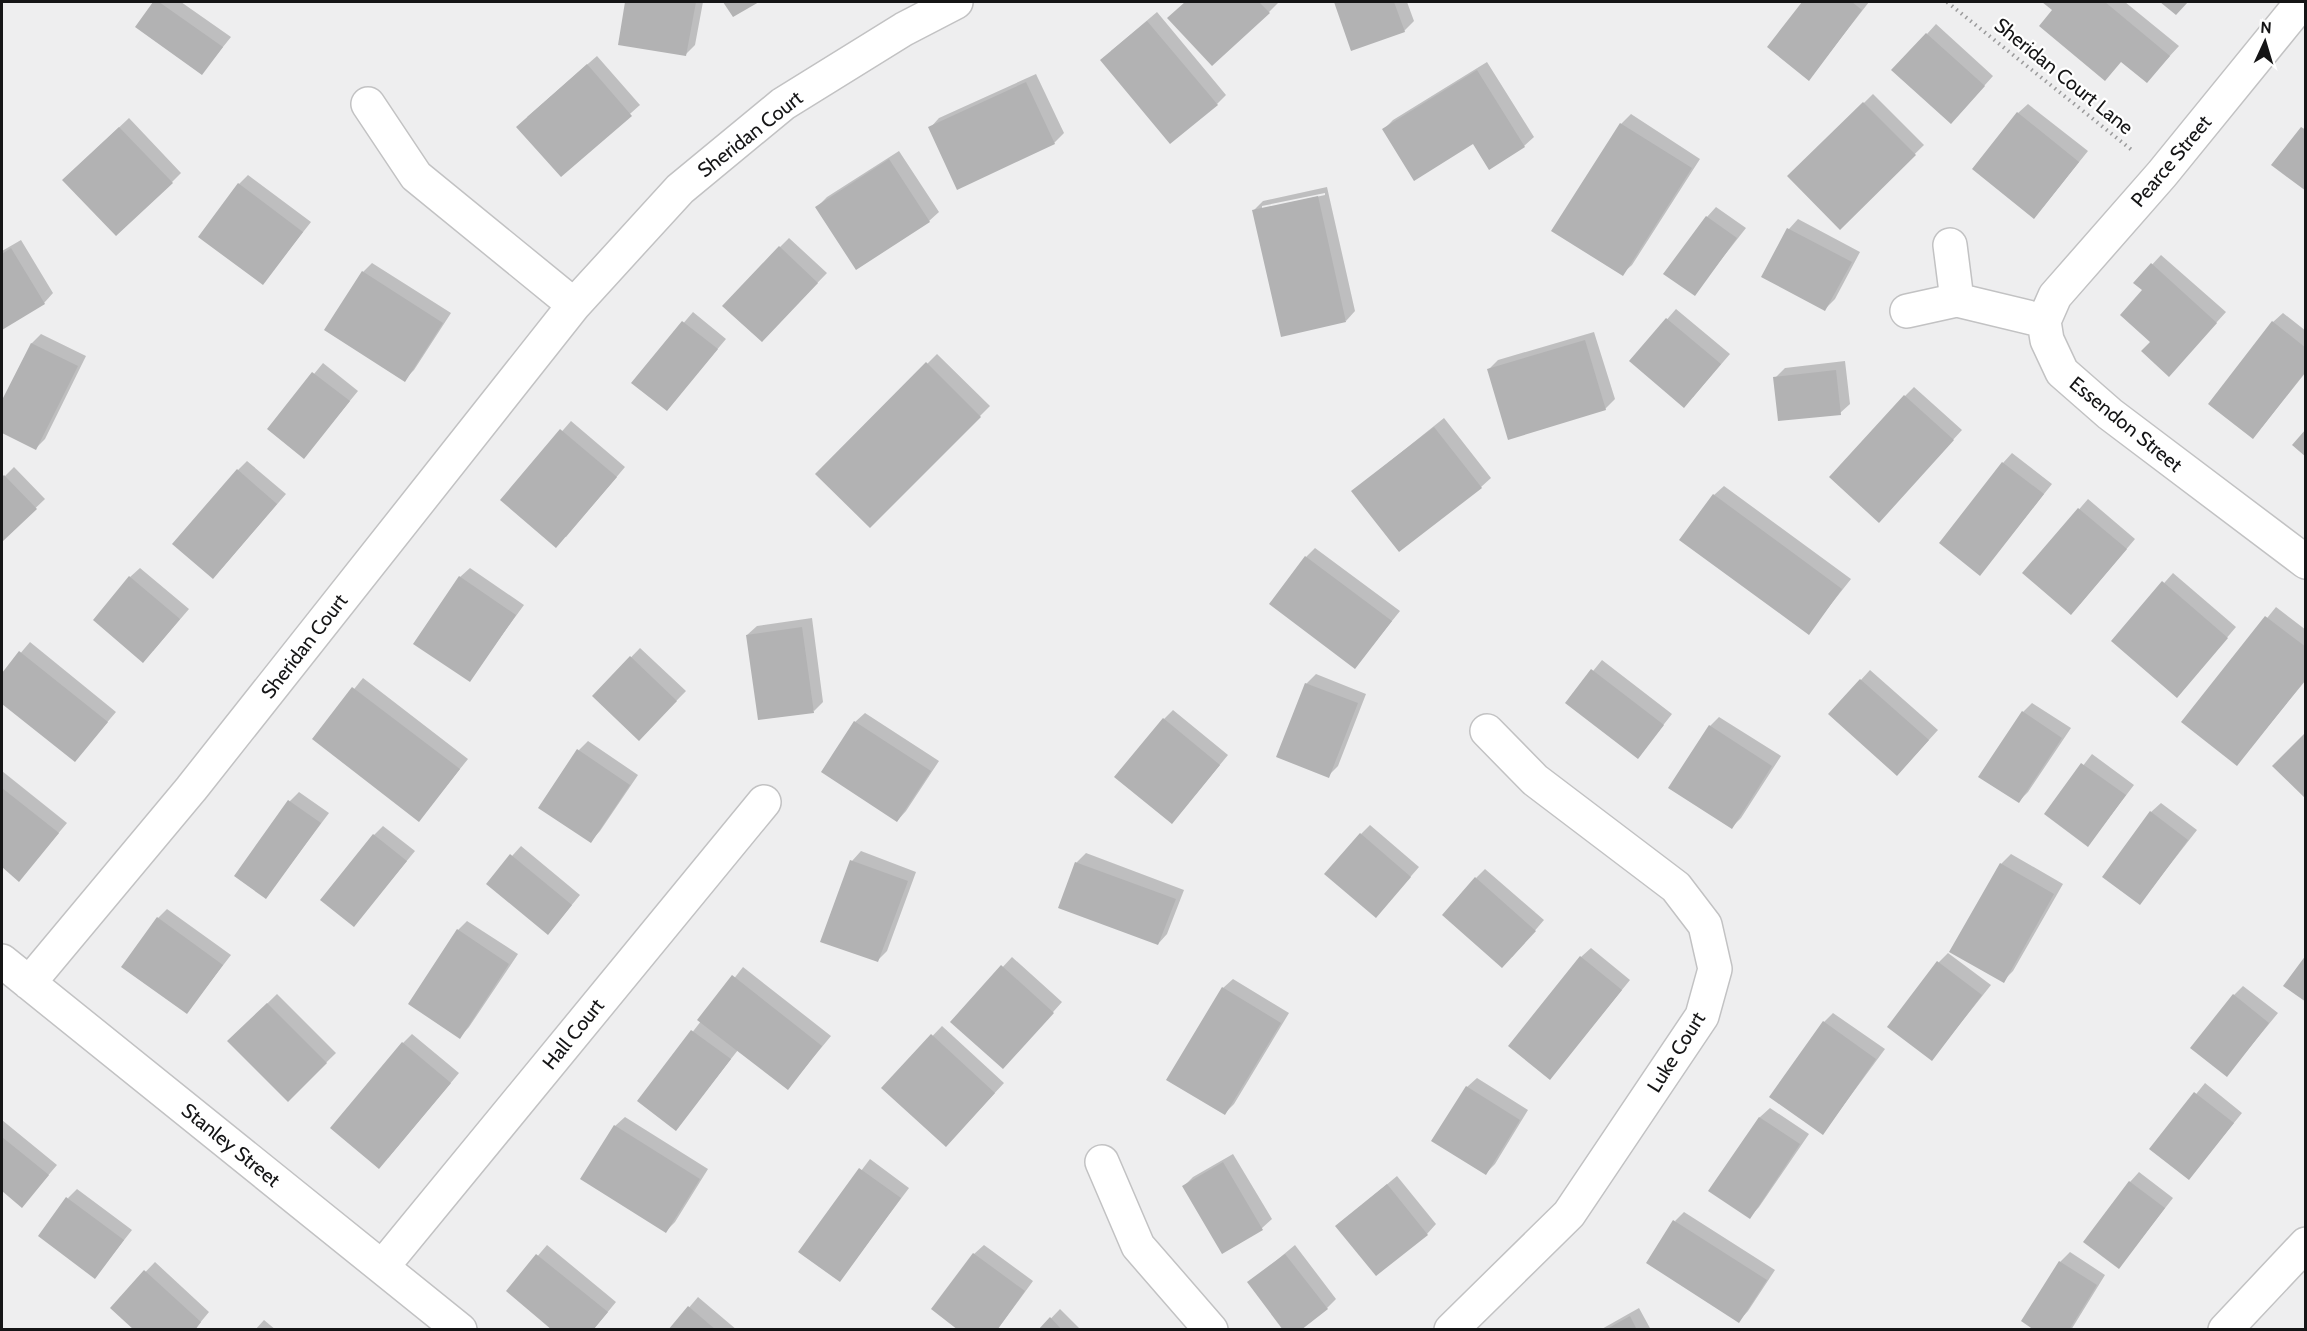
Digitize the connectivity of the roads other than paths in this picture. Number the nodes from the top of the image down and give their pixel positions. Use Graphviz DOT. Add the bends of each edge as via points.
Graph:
graph roads {
  1 [pos="956,2"];
  2 [pos="2302,2"];
  3 [pos="368,104"];
  4 [pos="1950,245"];
  5 [pos="1957,300"];
  6 [pos="574,305"];
  7 [pos="1907,311"];
  8 [pos="2044,321"];
  9 [pos="2306,562"];
  10 [pos="1487,732"];
  11 [pos="764,802"];
  12 [pos="2,961"];
  13 [pos="29,983"];
  14 [pos="1102,1162"];
  15 [pos="2306,1244"];
  16 [pos="383,1266"];
  17 [pos="460,1329"];
  18 [pos="1210,1329"];
  19 [pos="1451,1329"];
  20 [pos="2225,1329"];
  1 -- 6 [label="street, Sheridan Court" via="904,29 783,104 680,189"];
  2 -- 8 [label="street, Pearce Street" via="2162,174 2055,296"];
  3 -- 6 [label="street" via="416,176"];
  4 -- 5 [label="street"];
  5 -- 7 [label="street"];
  5 -- 8 [label="street"];
  6 -- 13 [label="street, Sheridan Court" via="191,789"];
  8 -- 9 [label="street, Essendon Street" via="2047,340 2062,372 2109,414"];
  10 -- 19 [label="street, Luke Court" via="1535,780 1677,887 1705,925 1715,969 1702,1016 1569,1214"];
  11 -- 16 [label="street, Hall Court"];
  12 -- 13 [label="street, Stanley Street"];
  13 -- 16 [label="street, Stanley Street"];
  14 -- 18 [label="street" via="1138,1246"];
  15 -- 20 [label="street"];
  16 -- 17 [label="street, Stanley Street"];
}
